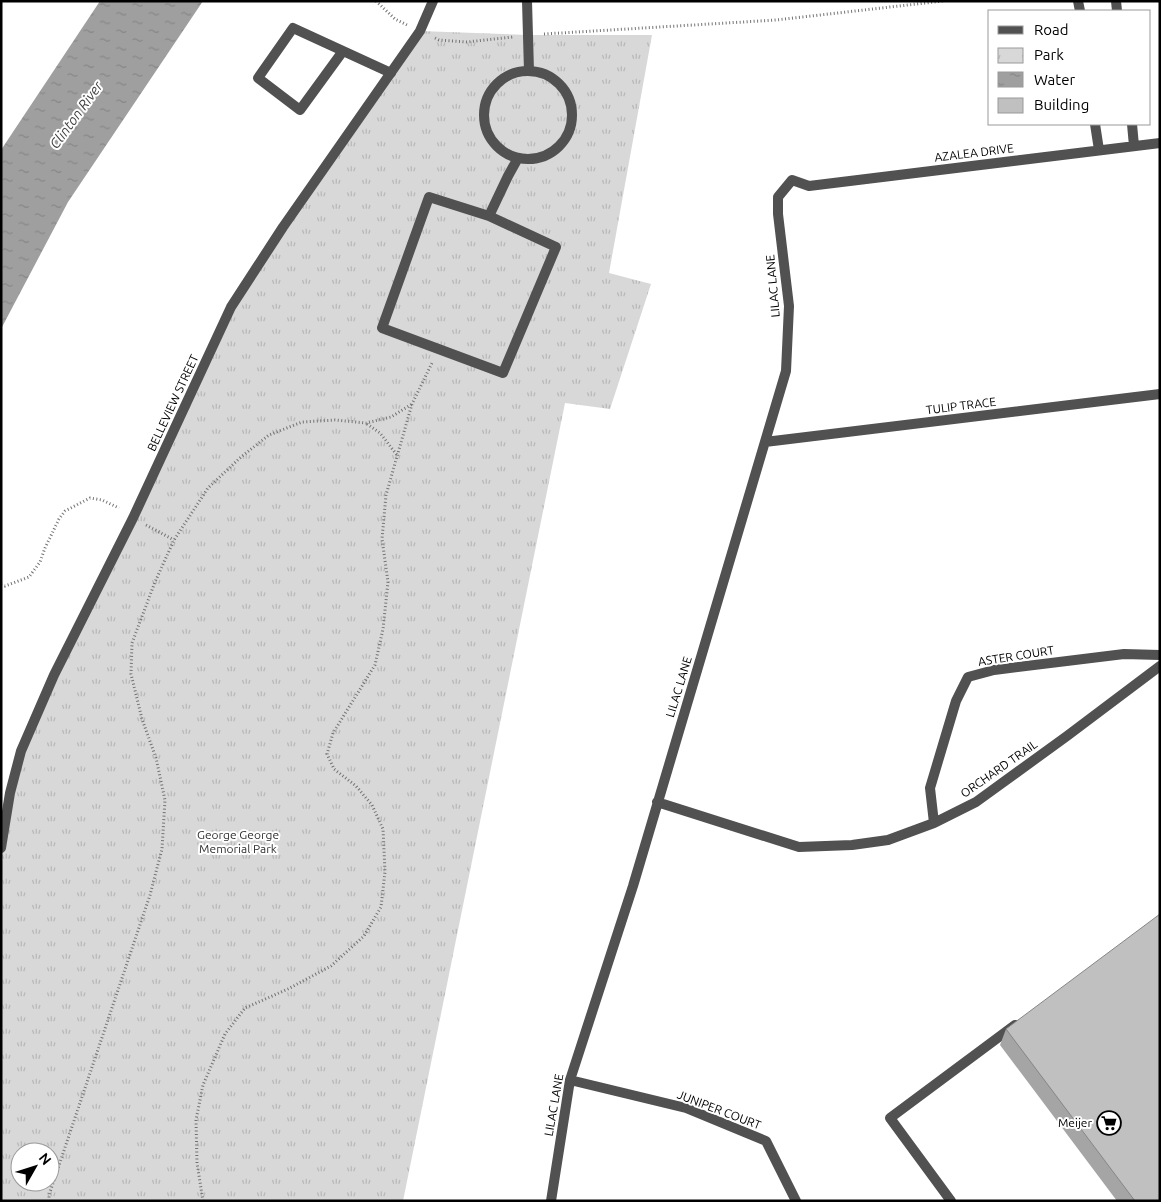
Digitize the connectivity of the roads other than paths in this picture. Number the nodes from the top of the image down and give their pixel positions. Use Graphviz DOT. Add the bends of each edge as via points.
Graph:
graph roads {
  1 [pos="433,1"];
  2 [pos="527,1"];
  3 [pos="343,50"];
  4 [pos="529,71"];
  5 [pos="391,73"];
  6 [pos="1095,125"];
  7 [pos="1132,125"];
  8 [pos="1160,143"];
  9 [pos="1134,146"];
  10 [pos="1099,150"];
  11 [pos="518,158"];
  12 [pos="792,180"];
  13 [pos="489,216"];
  14 [pos="1160,394"];
  15 [pos="765,442"];
  16 [pos="1160,655"];
  17 [pos="1160,666"];
  18 [pos="658,802"];
  19 [pos="934,823"];
  20 [pos="1,848"];
  21 [pos="1025,1018"];
  22 [pos="570,1080"];
  23 [pos="551,1201"];
  24 [pos="796,1201"];
  25 [pos="951,1201"];
  1 -- 5 [label="street, BELLEVIEW STREET" via="420,31"];
  2 -- 4 [label="street"];
  3 -- 3 [label="street" via="293,28 258,78 300,110"];
  3 -- 5 [label="street"];
  4 -- 11 [label="street" via="502,79 486,102 484,117 494,143 505,153"];
  4 -- 11 [label="street" via="544,74 566,92 572,106 572,121 568,135 559,147 533,159"];
  5 -- 20 [label="street, BELLEVIEW STREET" via="283,227 232,307 133,518 54,674 21,750"];
  6 -- 10 [label="street"];
  7 -- 9 [label="street"];
  8 -- 9 [label="street, AZALEA DRIVE"];
  9 -- 10 [label="street, AZALEA DRIVE"];
  10 -- 12 [label="street, AZALEA DRIVE" via="809,186"];
  11 -- 13 [label="street"];
  12 -- 15 [label="street, LILAC LANE" via="778,197 789,306 786,371"];
  13 -- 13 [label="street" via="556,247 503,373 382,328 429,198"];
  14 -- 15 [label="street, TULIP TRACE"];
  15 -- 18 [label="street, LILAC LANE"];
  16 -- 19 [label="street, ASTER COURT" via="1124,654 994,670 968,677 956,701 930,788"];
  17 -- 19 [label="street, ORCHARD TRAIL" via="976,802"];
  18 -- 19 [label="street, ORCHARD TRAIL" via="799,847 852,846 888,840"];
  18 -- 22 [label="street, LILAC LANE"];
  21 -- 25 [label="street" via="890,1118"];
  22 -- 23 [label="street, LILAC LANE"];
  22 -- 24 [label="street, JUNIPER COURT" via="686,1108 766,1141"];
}
